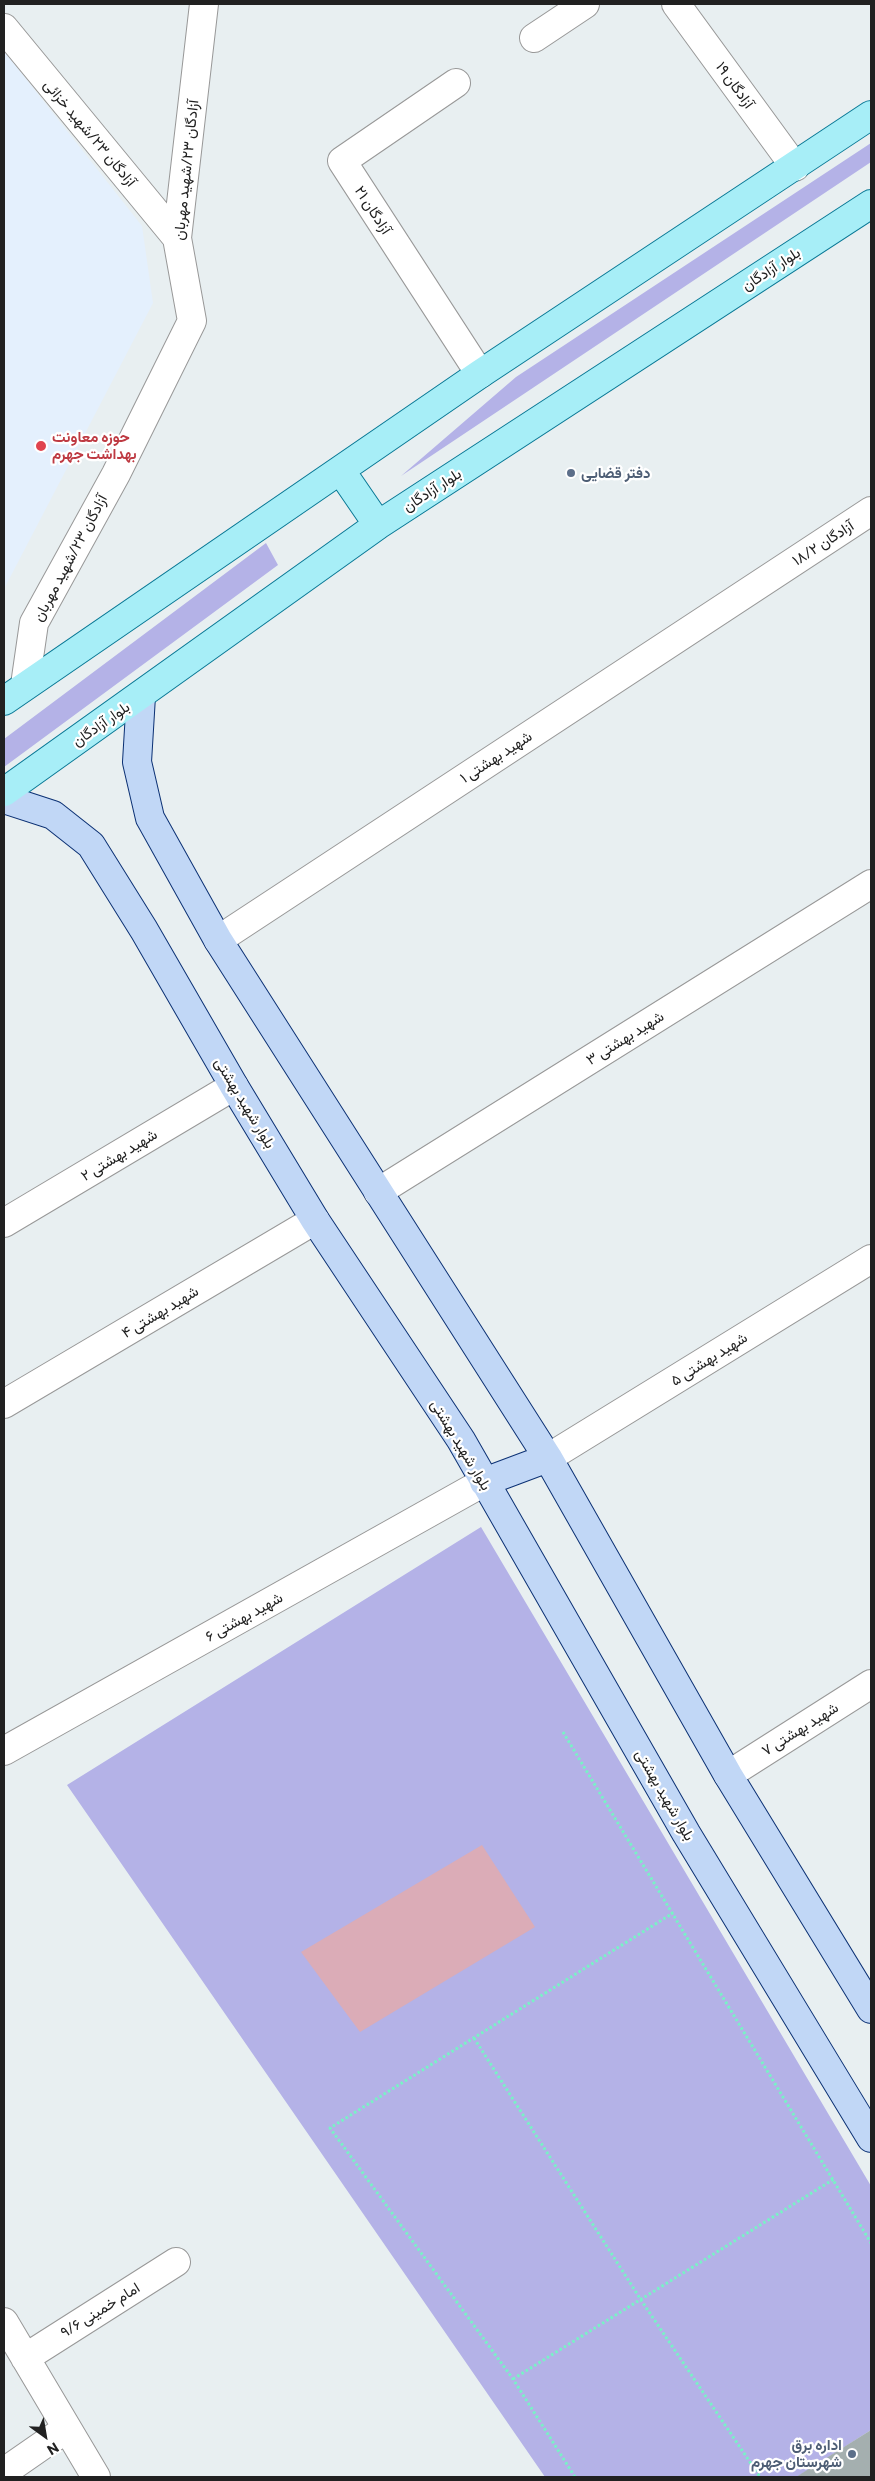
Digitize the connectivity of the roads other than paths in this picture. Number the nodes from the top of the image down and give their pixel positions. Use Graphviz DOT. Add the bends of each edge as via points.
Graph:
graph roads {
  1 [pos="204,4"];
  2 [pos="585,4"];
  3 [pos="676,4"];
  4 [pos="4,28"];
  5 [pos="534,38"];
  6 [pos="456,83"];
  7 [pos="871,115"];
  8 [pos="795,167"];
  9 [pos="871,204"];
  10 [pos="177,238"];
  11 [pos="480,374"];
  12 [pos="340,471"];
  13 [pos="871,511"];
  14 [pos="378,525"];
  15 [pos="774,574"];
  16 [pos="26,685"];
  17 [pos="141,696"];
  18 [pos="4,701"];
  19 [pos="4,792"];
  20 [pos="4,799"];
  21 [pos="871,884"];
  22 [pos="218,940"];
  23 [pos="234,1086"];
  24 [pos="378,1192"];
  25 [pos="315,1220"];
  26 [pos="4,1223"];
  27 [pos="871,1259"];
  28 [pos="4,1404"];
  29 [pos="548,1458"];
  30 [pos="484,1482"];
  31 [pos="871,1684"];
  32 [pos="4,1751"];
  33 [pos="728,1775"];
  34 [pos="871,2010"];
  35 [pos="871,2138"];
  36 [pos="176,2262"];
  37 [pos="4,2323"];
  38 [pos="25,2358"];
  39 [pos="66,2429"];
  40 [pos="4,2472"];
  41 [pos="96,2477"];
  1 -- 10 [label="street, آزادگان ۲۳/شهید مهربان"];
  2 -- 5 [label="street"];
  3 -- 8 [label="street, آزادگان ۱۹"];
  4 -- 10 [label="street, آزادگان ۲۳/شهید خزائی"];
  6 -- 11 [label="street, آزادگان ۲۱" via="342,161"];
  7 -- 8 [label="main road"];
  8 -- 11 [label="main road"];
  9 -- 14 [label="main road, بلوار آزادگان"];
  10 -- 16 [label="street, آزادگان ۲۳/شهید مهربان" via="192,321 116,474 34,624"];
  11 -- 12 [label="main road"];
  12 -- 14 [label="main road"];
  12 -- 16 [label="main road"];
  13 -- 15 [label="street, آزادگان ۱۸/۲"];
  14 -- 17 [label="main road, بلوار آزادگان"];
  15 -- 22 [label="street, شهید بهشتی ۱"];
  16 -- 18 [label="main road"];
  17 -- 19 [label="main road, بلوار آزادگان"];
  17 -- 22 [label="main road" via="137,762 150,818"];
  20 -- 23 [label="main road, بلوار شهید بهشتی" via="53,815 91,845"];
  21 -- 24 [label="street, شهید بهشتی ۳"];
  22 -- 24 [label="main road"];
  23 -- 25 [label="main road, بلوار شهید بهشتی"];
  23 -- 26 [label="street, شهید بهشتی ۲"];
  24 -- 29 [label="main road"];
  25 -- 28 [label="street, شهید بهشتی ۴"];
  25 -- 30 [label="main road, بلوار شهید بهشتی" via="461,1440"];
  27 -- 29 [label="street, شهید بهشتی ۵"];
  29 -- 30 [label="main road"];
  29 -- 33 [label="main road"];
  30 -- 32 [label="street, شهید بهشتی ۶"];
  30 -- 35 [label="main road, بلوار شهید بهشتی" via="686,1833"];
  31 -- 33 [label="street, شهید بهشتی ۷"];
  33 -- 34 [label="main road"];
  36 -- 38 [label="street, امام خمینی ۹/۶"];
  37 -- 38 [label="street"];
  38 -- 39 [label="street"];
  39 -- 40 [label="street"];
  39 -- 41 [label="street"];
}
